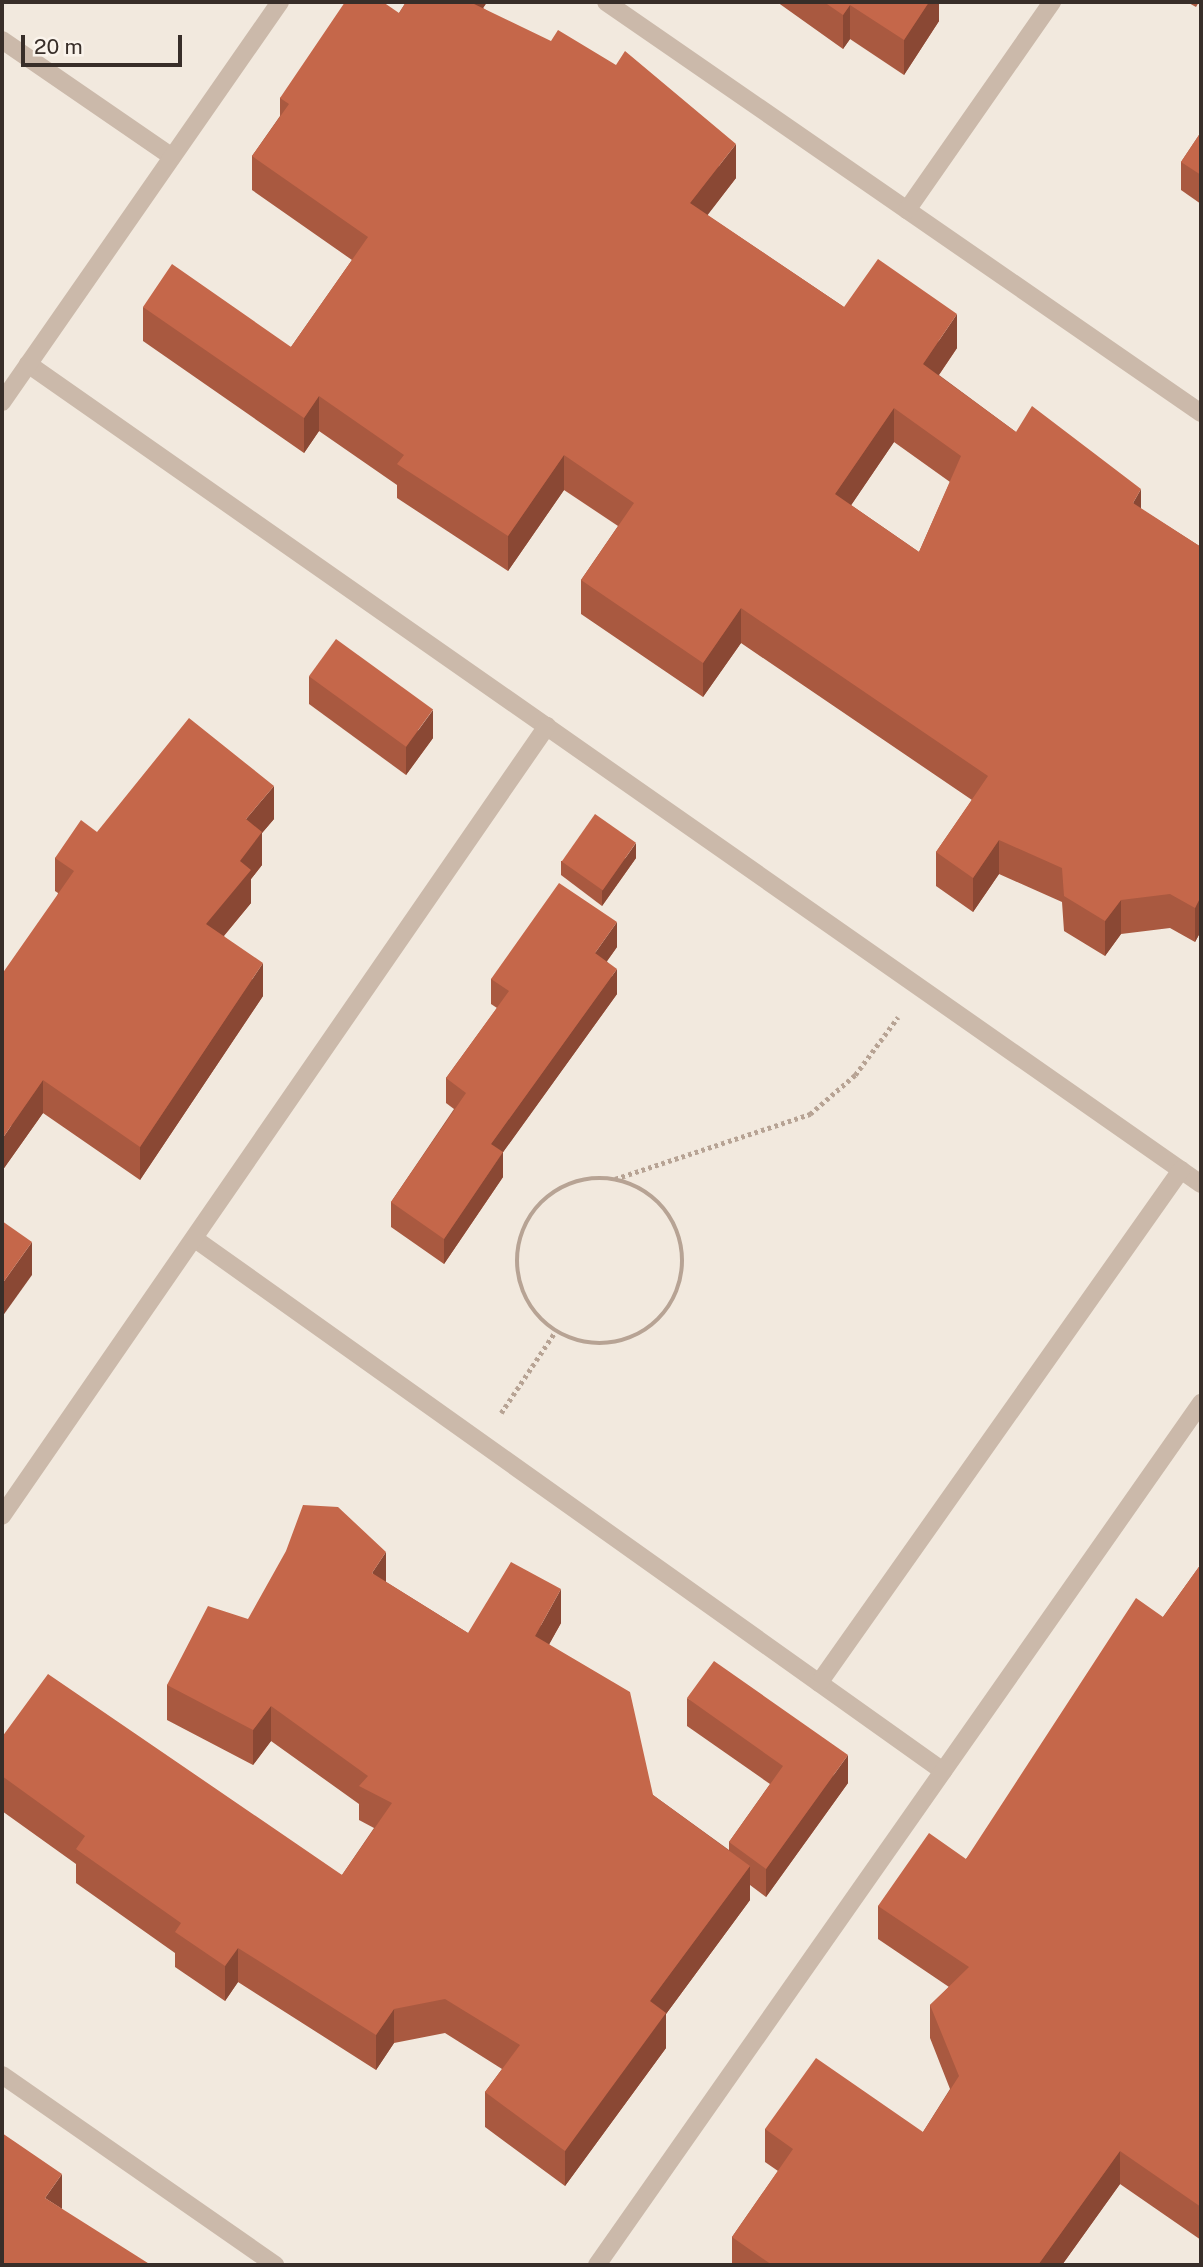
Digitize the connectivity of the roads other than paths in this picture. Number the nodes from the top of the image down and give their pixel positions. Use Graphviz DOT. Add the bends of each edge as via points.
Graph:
graph roads {
  1 [pos="280,2"];
  2 [pos="606,2"];
  3 [pos="1052,2"];
  4 [pos="2,40"];
  5 [pos="172,157"];
  6 [pos="907,210"];
  7 [pos="28,364"];
  8 [pos="2,402"];
  9 [pos="1201,413"];
  10 [pos="547,726"];
  11 [pos="1181,1170"];
  12 [pos="1201,1184"];
  13 [pos="195,1239"];
  14 [pos="1201,1403"];
  15 [pos="2,1516"];
  16 [pos="819,1683"];
  17 [pos="943,1771"];
  18 [pos="2,2075"];
  19 [pos="275,2265"];
  20 [pos="597,2265"];
  1 -- 5 [label="street"];
  2 -- 6 [label="street"];
  3 -- 6 [label="street"];
  4 -- 5 [label="street"];
  5 -- 7 [label="street"];
  6 -- 9 [label="street"];
  7 -- 8 [label="street"];
  7 -- 10 [label="street"];
  10 -- 11 [label="street"];
  10 -- 13 [label="street"];
  11 -- 12 [label="street"];
  11 -- 16 [label="street"];
  13 -- 15 [label="street"];
  13 -- 16 [label="street"];
  14 -- 17 [label="street"];
  16 -- 17 [label="street"];
  17 -- 20 [label="street"];
  18 -- 19 [label="street"];
}
